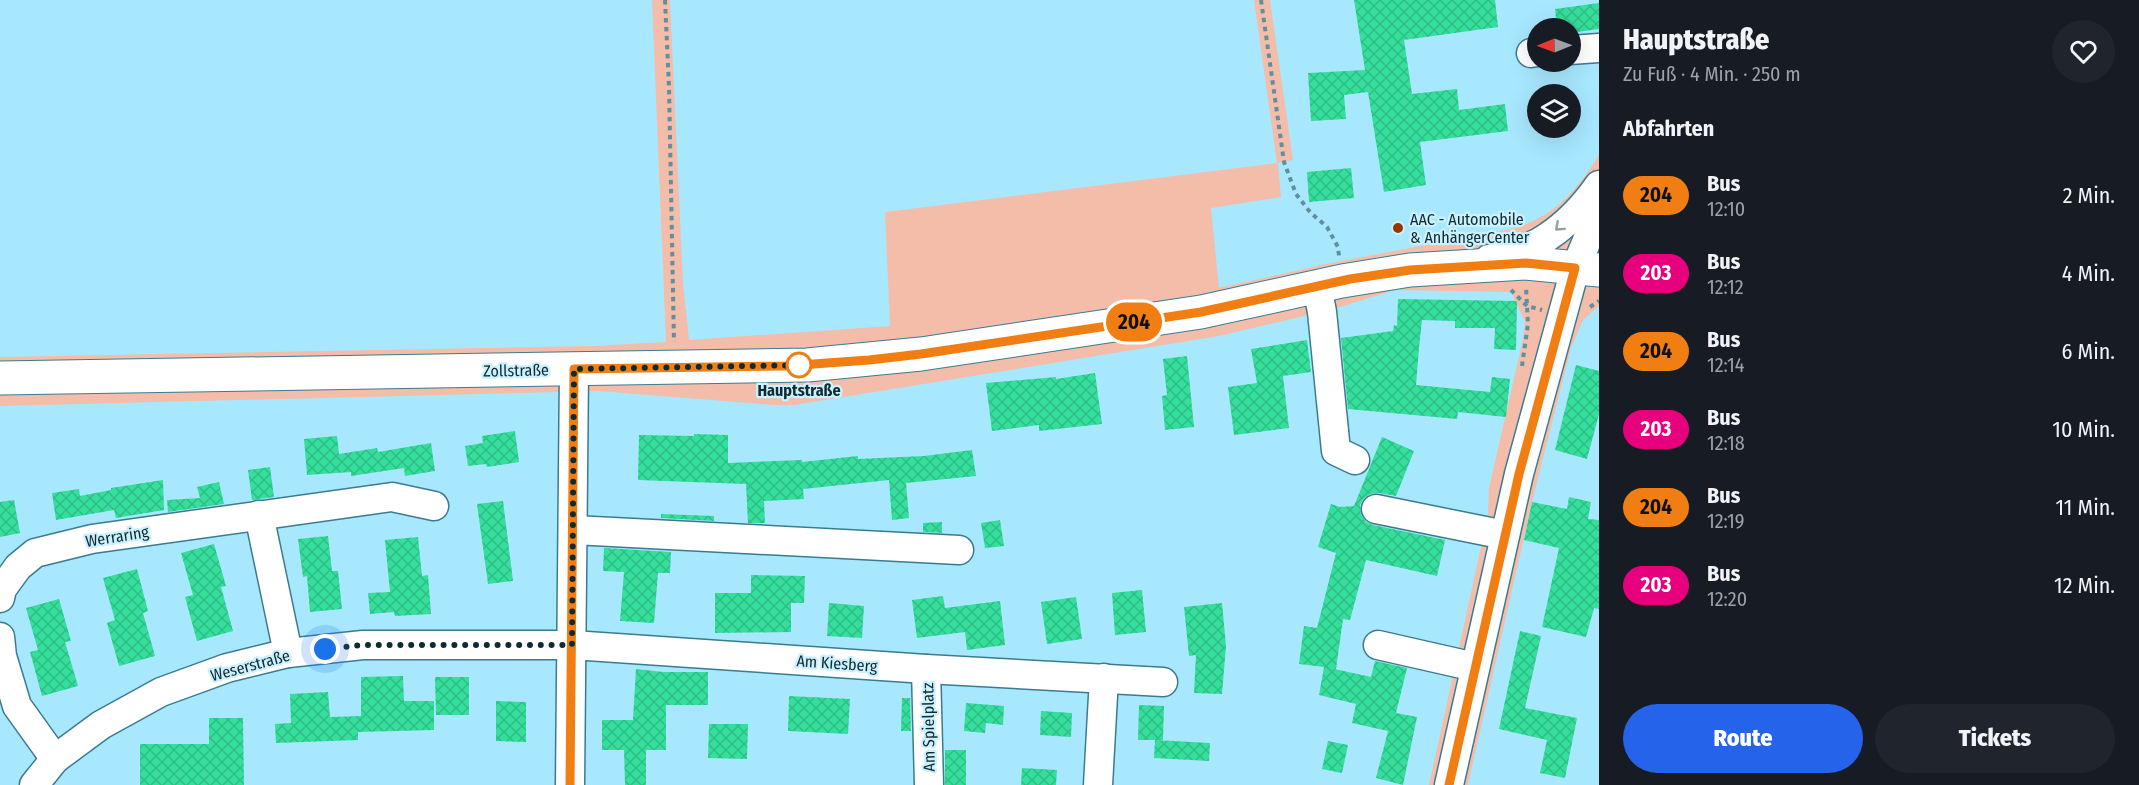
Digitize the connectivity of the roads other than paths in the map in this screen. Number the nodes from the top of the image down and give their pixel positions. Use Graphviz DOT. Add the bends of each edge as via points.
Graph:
graph roads {
  1 [pos="1599,48"];
  2 [pos="1581,49"];
  3 [pos="1599,185"];
  4 [pos="1599,212"];
  5 [pos="1457,267"];
  6 [pos="1587,269"];
  7 [pos="1330,283"];
  8 [pos="574,369"];
  9 [pos="0,378"];
  10 [pos="1355,460"];
  11 [pos="434,506"];
  12 [pos="1376,509"];
  13 [pos="259,515"];
  14 [pos="574,530"];
  15 [pos="1505,535"];
  16 [pos="959,550"];
  17 [pos="0,598"];
  18 [pos="0,637"];
  19 [pos="572,645"];
  20 [pos="1378,645"];
  21 [pos="288,653"];
  22 [pos="1475,667"];
  23 [pos="926,669"];
  24 [pos="1104,678"];
  25 [pos="1163,682"];
  26 [pos="55,759"];
  27 [pos="34,785"];
  28 [pos="570,785"];
  29 [pos="929,785"];
  30 [pos="1098,785"];
  31 [pos="1449,785"];
  1 -- 2 [label="street"];
  3 -- 5 [label="street, one-way" via="1587,202 1546,239 1507,255"];
  4 -- 6 [label="street"];
  5 -- 6 [label="main road, Zollstraße" via="1526,263"];
  5 -- 7 [label="main road, Zollstraße"];
  6 -- 15 [label="street" via="1519,474"];
  7 -- 8 [label="main road, Zollstraße" via="1201,312 921,354 807,365"];
  7 -- 10 [label="street" via="1322,312 1336,451"];
  8 -- 9 [label="main road, Zollstraße"];
  8 -- 14 [label="street"];
  11 -- 13 [label="street, Werraring" via="392,497"];
  12 -- 15 [label="street"];
  13 -- 17 [label="street, Werraring" via="92,539 35,553 18,567"];
  13 -- 21 [label="street"];
  14 -- 16 [label="street"];
  14 -- 19 [label="street"];
  15 -- 22 [label="street"];
  18 -- 26 [label="street" via="17,706"];
  19 -- 21 [label="street, Weserstraße" via="363,645"];
  19 -- 23 [label="street, Am Kiesberg"];
  19 -- 28 [label="street"];
  20 -- 22 [label="street"];
  21 -- 26 [label="street, Weserstraße" via="227,668 161,692 101,725"];
  22 -- 31 [label="street"];
  23 -- 24 [label="street, Am Kiesberg"];
  23 -- 29 [label="street, Am Spielplatz"];
  24 -- 25 [label="street, Am Kiesberg"];
  24 -- 30 [label="street"];
  26 -- 27 [label="street, Weserstraße"];
}
